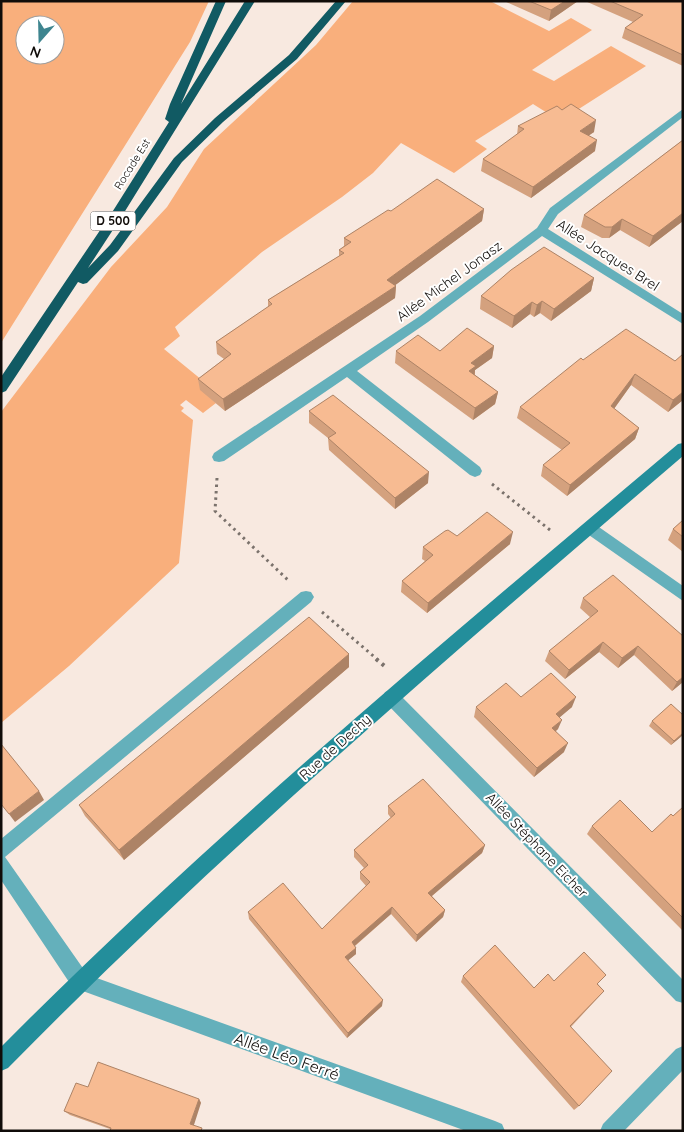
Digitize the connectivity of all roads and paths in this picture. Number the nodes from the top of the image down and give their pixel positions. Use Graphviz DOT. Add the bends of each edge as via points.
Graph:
graph roads {
  1 [pos="221,1"];
  2 [pos="250,1"];
  3 [pos="341,1"];
  4 [pos="683,112"];
  5 [pos="163,140"];
  6 [pos="542,230"];
  7 [pos="61,300"];
  8 [pos="683,320"];
  9 [pos="348,371"];
  10 [pos="1,388"];
  11 [pos="683,448"];
  12 [pos="219,457"];
  13 [pos="475,471"];
  14 [pos="590,529"];
  15 [pos="570,546"];
  16 [pos="683,595"];
  17 [pos="306,597"];
  18 [pos="391,697"];
  19 [pos="1,850"];
  20 [pos="1,864"];
  21 [pos="80,981"];
  22 [pos="683,994"];
  23 [pos="683,1056"];
  24 [pos="1,1061"];
  25 [pos="495,1131"];
  26 [pos="610,1131"];
  1 -- 5 [label="highway" via="180,88"];
  2 -- 5 [label="highway, Rocade Est / D 500"];
  3 -- 7 [label="highway" via="302,49 178,160 114,248"];
  4 -- 6 [label="street, Allée Michel Jonasz" via="554,210"];
  5 -- 7 [label="highway, Rocade Est / D 500"];
  6 -- 8 [label="street, Allée Jacques Brel"];
  6 -- 9 [label="street, Allée Michel Jonasz"];
  7 -- 10 [label="highway, Rocade Est / D 500"];
  9 -- 12 [label="street, Allée Michel Jonasz"];
  9 -- 13 [label="street"];
  11 -- 14 [label="street, Rue de Dechy"];
  13 -- 15 [label="path"];
  14 -- 15 [label="street, Rue de Dechy"];
  14 -- 16 [label="street"];
  15 -- 18 [label="street, Rue de Dechy"];
  17 -- 19 [label="street"];
  18 -- 21 [label="street, Rue de Dechy" via="216,853"];
  18 -- 22 [label="street, Allée Stéphane Eicher"];
  20 -- 21 [label="street"];
  21 -- 24 [label="street, Rue de Dechy"];
  21 -- 25 [label="street, Allée Léo Ferré"];
  23 -- 26 [label="street"];
}
